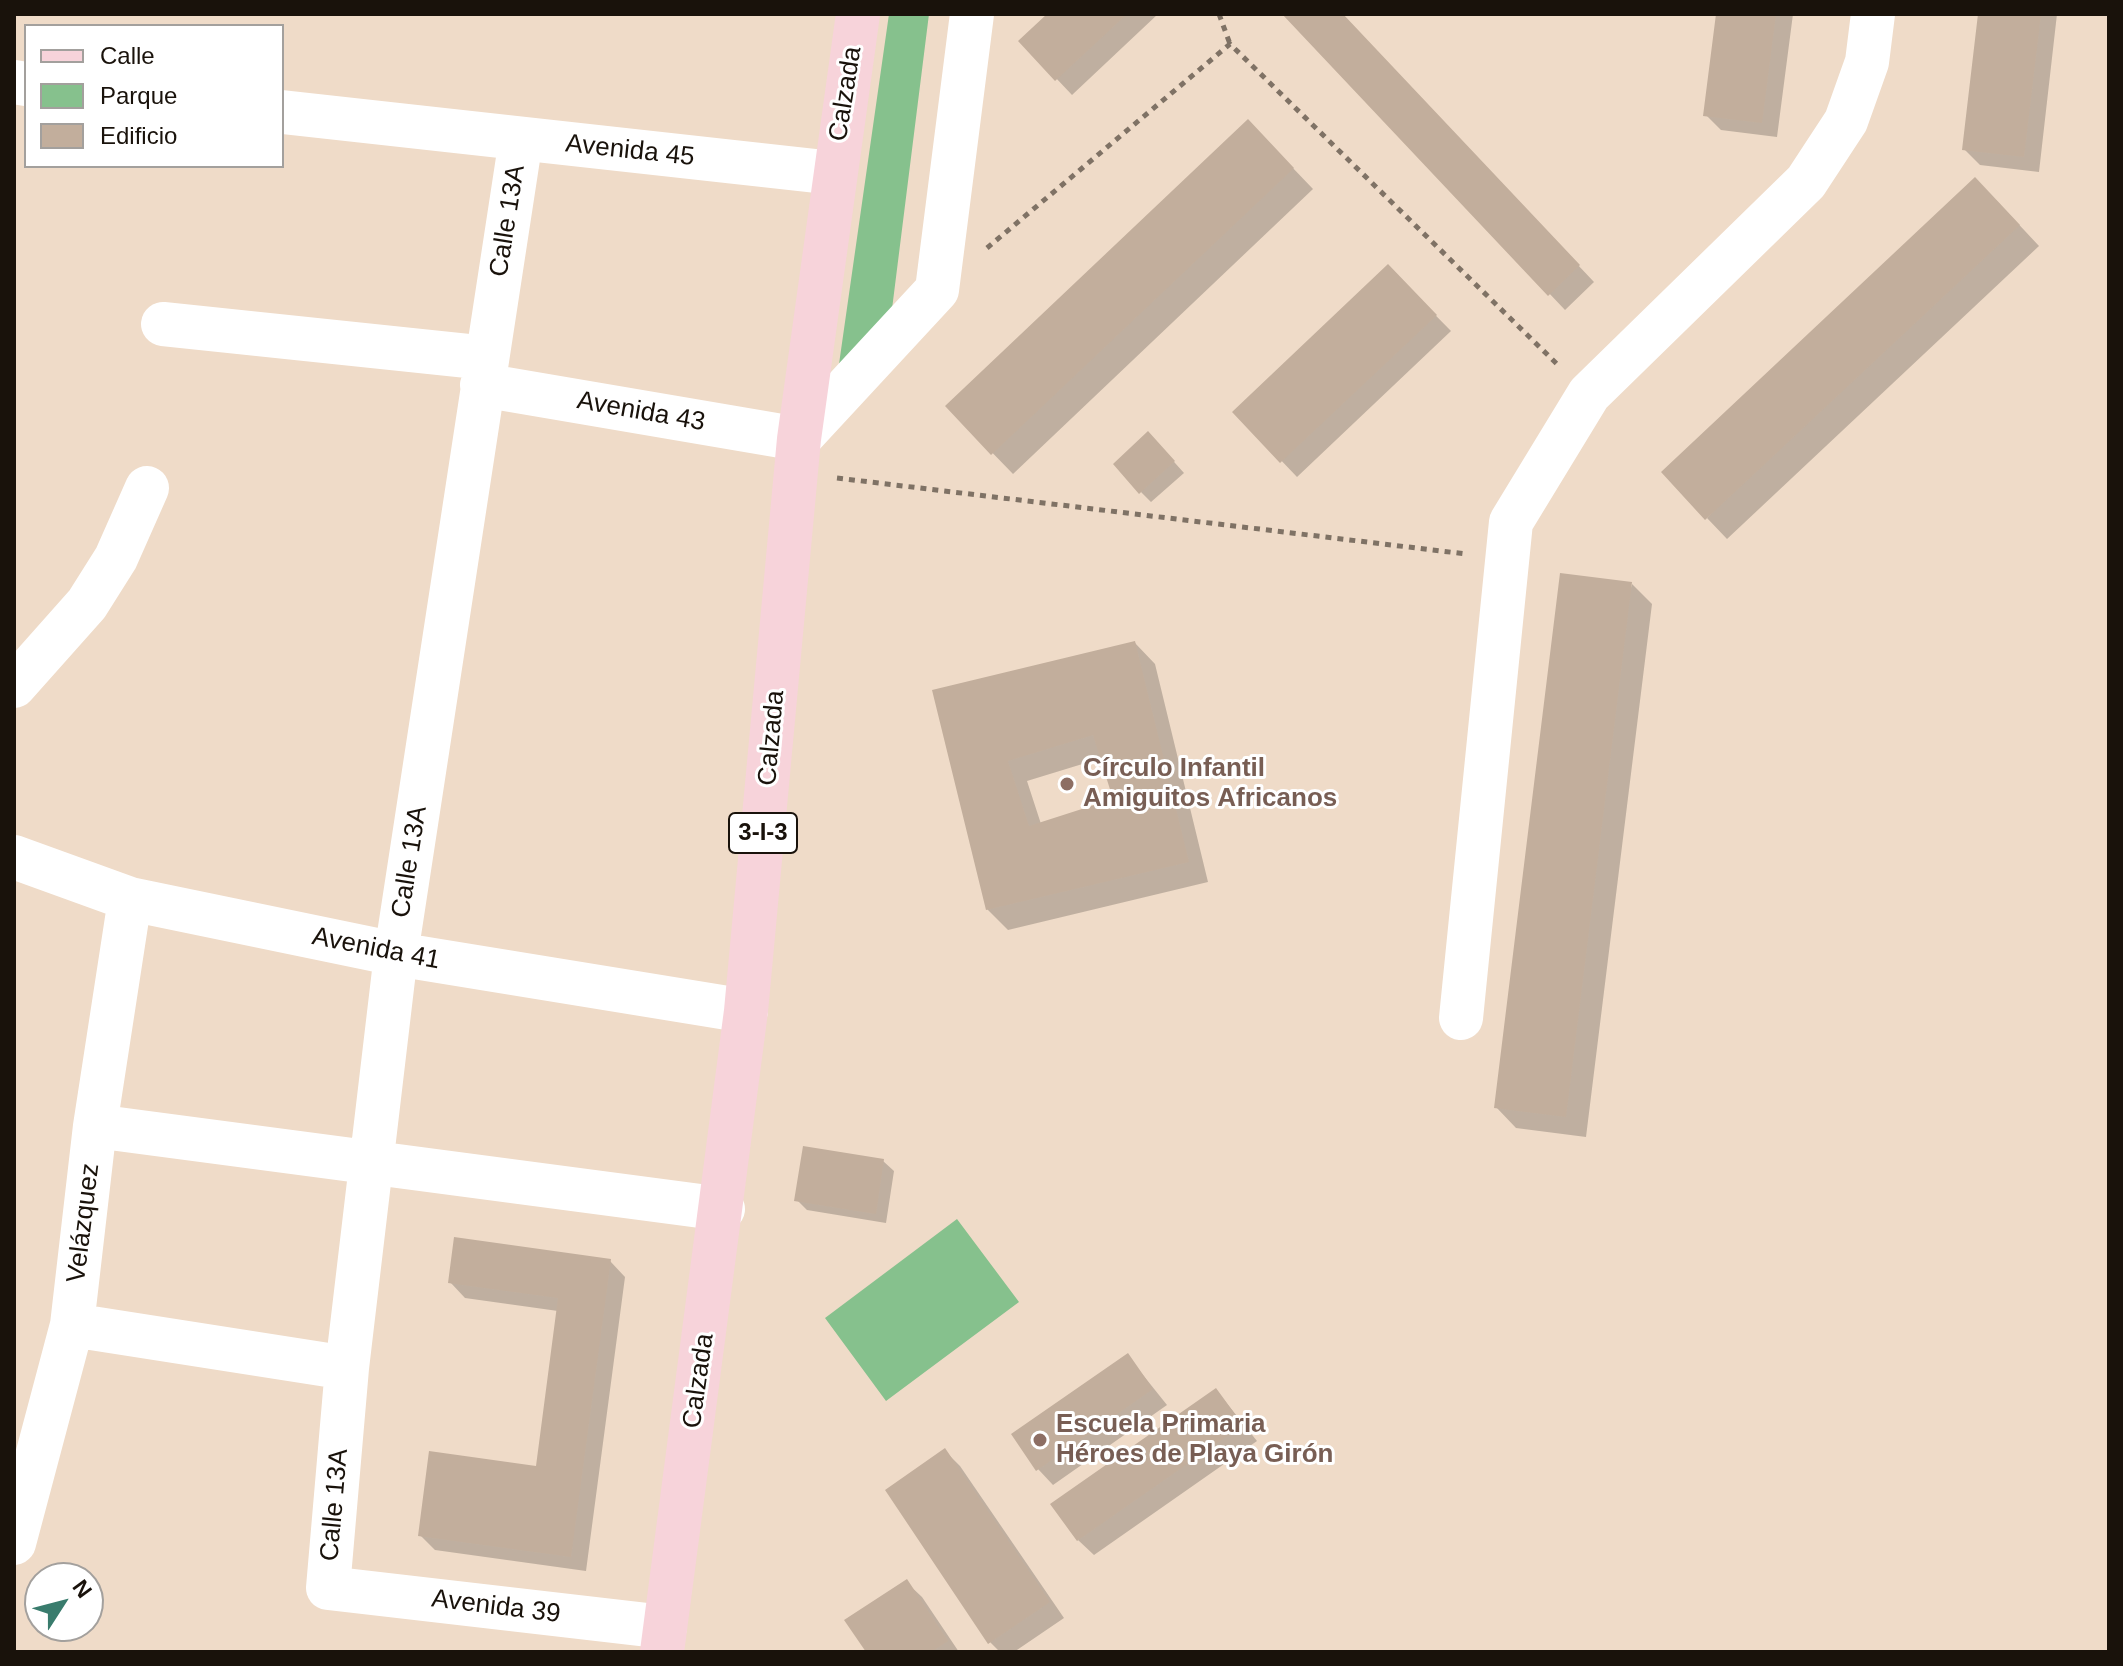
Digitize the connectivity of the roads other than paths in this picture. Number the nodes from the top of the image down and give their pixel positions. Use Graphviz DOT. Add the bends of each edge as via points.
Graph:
graph roads {
  1 [pos="858,14"];
  2 [pos="972,14"];
  3 [pos="1873,14"];
  4 [pos="284,112"];
  5 [pos="521,139"];
  6 [pos="834,173"];
  7 [pos="163,324"];
  8 [pos="484,371"];
  9 [pos="798,456"];
  10 [pos="147,488"];
  11 [pos="14,686"];
  12 [pos="14,857"];
  13 [pos="130,899"];
  14 [pos="396,954"];
  15 [pos="746,1011"];
  16 [pos="1461,1018"];
  17 [pos="95,1126"];
  18 [pos="372,1160"];
  19 [pos="723,1209"];
  20 [pos="72,1325"];
  21 [pos="347,1368"];
  22 [pos="14,1543"];
  23 [pos="328,1588"];
  24 [pos="664,1639"];
  1 -- 6 [label="main road, Calzada / 3-I-3"];
  2 -- 9 [label="street" via="937,290"];
  3 -- 16 [label="street" via="1867,62 1846,121 1806,182 1589,394 1511,522"];
  4 -- 5 [label="street, Avenida 45"];
  5 -- 6 [label="street, Avenida 45"];
  5 -- 8 [label="street, Calle 13A"];
  6 -- 9 [label="main road, Calzada / 3-I-3"];
  7 -- 8 [label="street, Avenida 43"];
  8 -- 9 [label="street, Avenida 43"];
  8 -- 14 [label="street, Calle 13A"];
  9 -- 15 [label="main road, Calzada / 3-I-3"];
  10 -- 11 [label="street" via="116,558 87,604"];
  12 -- 13 [label="street, Avenida 41"];
  13 -- 14 [label="street, Avenida 41"];
  13 -- 17 [label="street, Velázquez"];
  14 -- 15 [label="street, Avenida 41"];
  14 -- 18 [label="street, Calle 13A"];
  15 -- 19 [label="main road, Calzada / 3-I-3"];
  17 -- 18 [label="street"];
  17 -- 20 [label="street, Velázquez"];
  18 -- 19 [label="street"];
  18 -- 21 [label="street, Calle 13A"];
  19 -- 24 [label="main road, Calzada / 3-I-3"];
  20 -- 21 [label="street"];
  20 -- 22 [label="street, Velázquez"];
  21 -- 23 [label="street, Calle 13A"];
  23 -- 24 [label="street, Avenida 39"];
}
